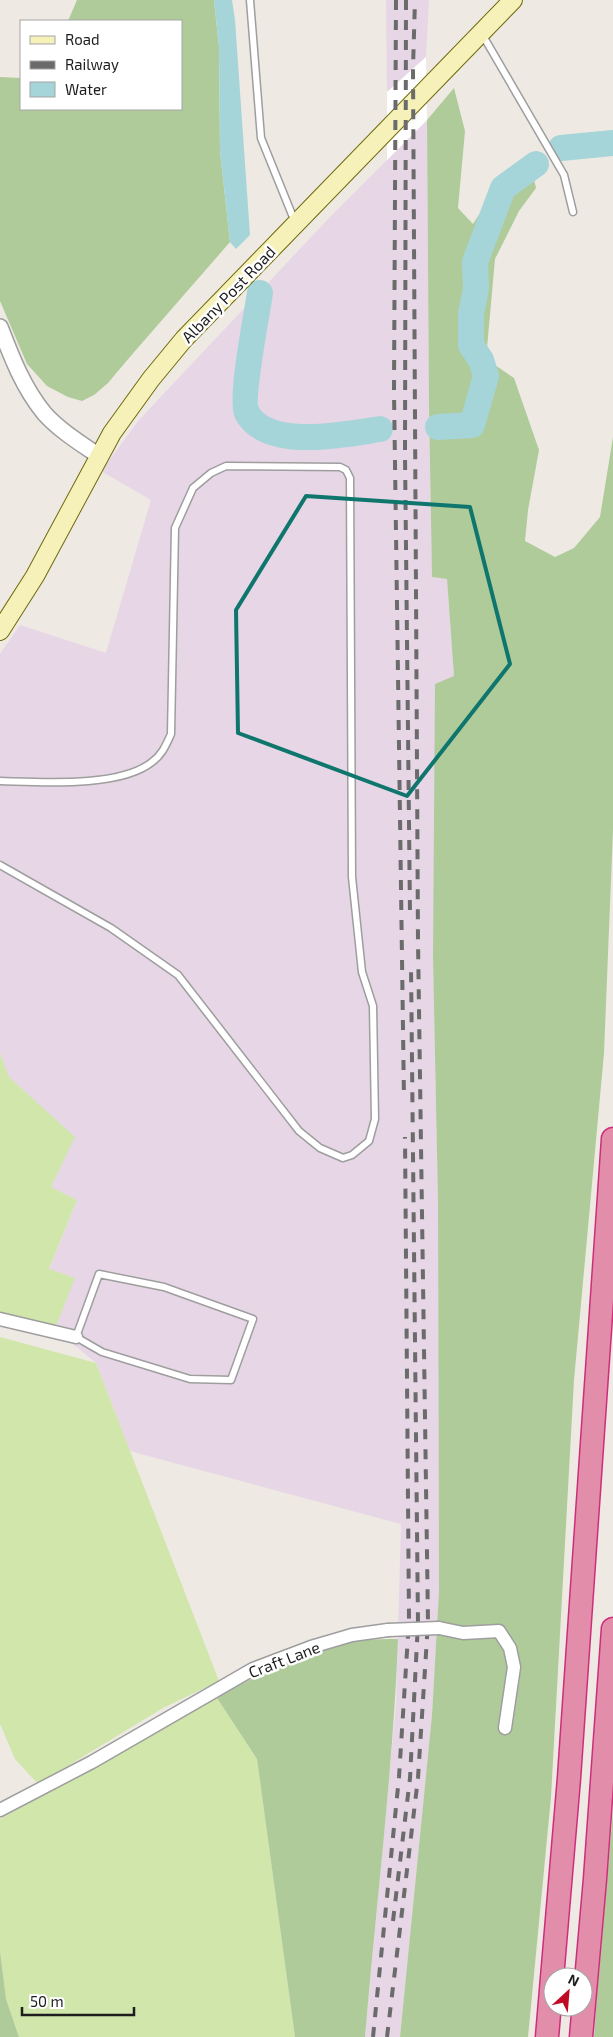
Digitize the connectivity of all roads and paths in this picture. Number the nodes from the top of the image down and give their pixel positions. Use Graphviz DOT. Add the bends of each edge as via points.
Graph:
graph roads {
  1 [pos="250,0"];
  2 [pos="513,0"];
  3 [pos="481,33"];
  4 [pos="574,212"];
  5 [pos="296,223"];
  6 [pos="0,327"];
  7 [pos="99,456"];
  8 [pos="0,631"];
  9 [pos="0,781"];
  10 [pos="0,865"];
  11 [pos="613,1139"];
  12 [pos="0,1319"];
  13 [pos="76,1337"];
  14 [pos="613,1629"];
  15 [pos="505,1728"];
  16 [pos="0,1810"];
  17 [pos="548,2037"];
  18 [pos="581,2037"];
  1 -- 5 [label="lane" via="261,138"];
  2 -- 3 [label="main road, Albany Post Road"];
  3 -- 4 [label="lane" via="564,175"];
  3 -- 5 [label="main road, Albany Post Road"];
  5 -- 7 [label="main road, Albany Post Road" via="184,339 150,379"];
  6 -- 7 [label="street" via="18,372 45,414"];
  7 -- 8 [label="main road, Albany Post Road" via="35,576"];
  9 -- 10 [label="lane" via="73,782 128,775 151,763 162,752 171,734 175,528 193,488 226,466 340,467 346,470 350,478 352,877 362,972 373,1006 375,1120 369,1141 343,1158 320,1148 299,1131 178,975 111,928"];
  11 -- 17 [label="highway"];
  12 -- 13 [label="street"];
  13 -- 13 [label="lane" via="99,1274 164,1287 252,1318 231,1380 190,1379 102,1352"];
  14 -- 18 [label="highway"];
  15 -- 16 [label="street, Craft Lane, bridge" via="514,1667 510,1648 499,1631 462,1633 439,1628 352,1635 253,1669 92,1762"];
}
